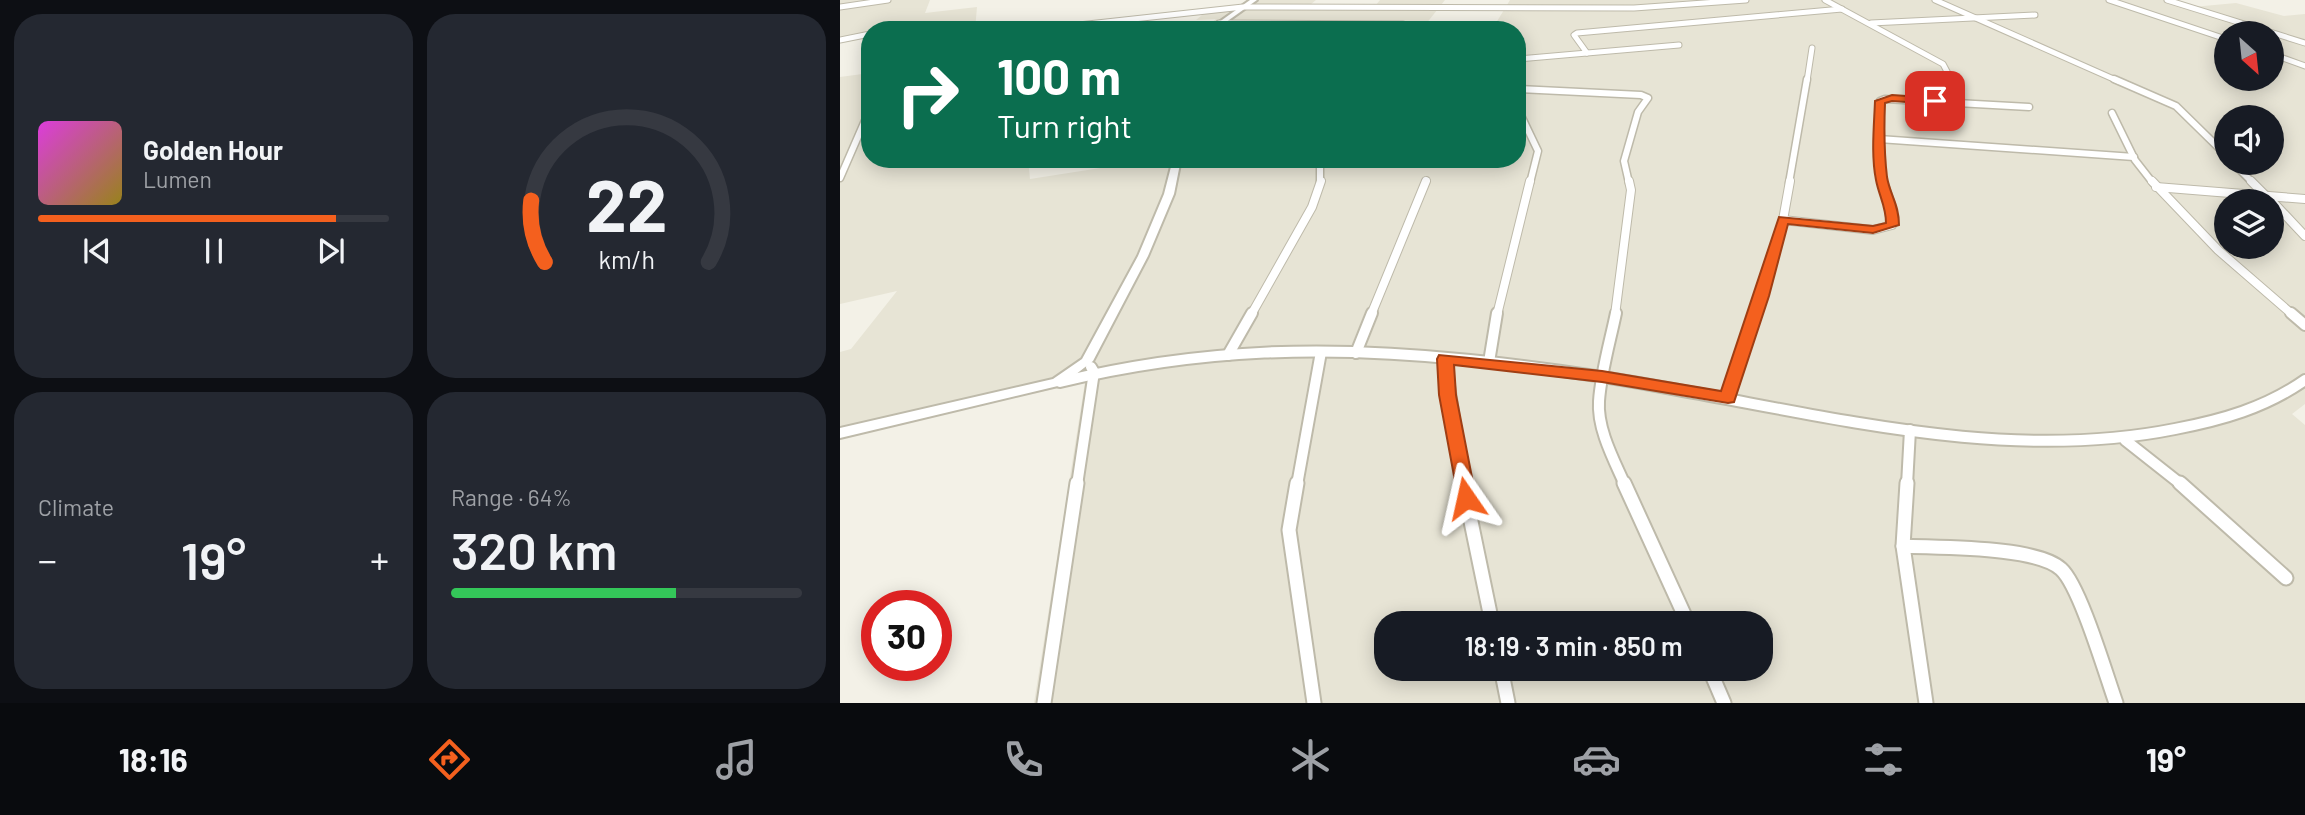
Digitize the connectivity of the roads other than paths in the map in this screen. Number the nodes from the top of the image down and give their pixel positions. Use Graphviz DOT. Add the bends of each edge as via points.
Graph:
graph roads {
  1 [pos="843,0"];
  2 [pos="888,0"];
  3 [pos="1254,0"];
  4 [pos="1518,0"];
  5 [pos="1636,0"];
  6 [pos="1746,0"];
  7 [pos="1825,0"];
  8 [pos="1936,0"];
  9 [pos="2109,0"];
  10 [pos="2167,0"];
  11 [pos="840,6"];
  12 [pos="1243,7"];
  13 [pos="1513,8"];
  14 [pos="1634,8"];
  15 [pos="1842,9"];
  16 [pos="2035,15"];
  17 [pos="1979,18"];
  18 [pos="1115,21"];
  19 [pos="1222,21"];
  20 [pos="1870,23"];
  21 [pos="2214,35"];
  22 [pos="861,36"];
  23 [pos="840,40"];
  24 [pos="2305,43"];
  25 [pos="1679,45"];
  26 [pos="1812,48"];
  27 [pos="1587,53"];
  28 [pos="1526,58"];
  29 [pos="2284,58"];
  30 [pos="2305,65"];
  31 [pos="1526,89"];
  32 [pos="1956,102"];
  33 [pos="2029,107"];
  34 [pos="2112,113"];
  35 [pos="1526,126"];
  36 [pos="860,136"];
  37 [pos="1879,139"];
  38 [pos="2214,143"];
  39 [pos="2134,157"];
  40 [pos="1174,168"];
  41 [pos="1321,168"];
  42 [pos="2245,175"];
  43 [pos="840,178"];
  44 [pos="1426,181"];
  45 [pos="2156,187"];
  46 [pos="2259,189"];
  47 [pos="2214,194"];
  48 [pos="2305,199"];
  49 [pos="2284,200"];
  50 [pos="2284,214"];
  51 [pos="1783,220"];
  52 [pos="2305,236"];
  53 [pos="2305,326"];
  54 [pos="1321,352"];
  55 [pos="1356,354"];
  56 [pos="1228,355"];
  57 [pos="1445,359"];
  58 [pos="1489,362"];
  59 [pos="1091,366"];
  60 [pos="1602,377"];
  61 [pos="2305,380"];
  62 [pos="1728,398"];
  63 [pos="1910,430"];
  64 [pos="840,433"];
  65 [pos="2125,440"];
  66 [pos="1903,547"];
  67 [pos="2286,578"];
  68 [pos="1490,611"];
  69 [pos="1683,611"];
  70 [pos="1504,681"];
  71 [pos="1715,681"];
  72 [pos="1044,703"];
  73 [pos="1314,703"];
  74 [pos="1508,703"];
  75 [pos="1724,703"];
  76 [pos="1926,703"];
  77 [pos="2116,703"];
  1 -- 11 [label="street"];
  2 -- 11 [label="street"];
  3 -- 12 [label="street"];
  4 -- 13 [label="street"];
  5 -- 14 [label="street"];
  6 -- 14 [label="street"];
  7 -- 15 [label="street"];
  8 -- 17 [label="street"];
  9 -- 21 [label="street"];
  10 -- 24 [label="street"];
  12 -- 13 [label="street"];
  12 -- 18 [label="street"];
  12 -- 19 [label="street"];
  13 -- 14 [label="street"];
  15 -- 20 [label="street"];
  15 -- 27 [label="street" via="1577,33 1574,35"];
  16 -- 17 [label="street"];
  17 -- 20 [label="street"];
  17 -- 38 [label="street" via="2176,106"];
  20 -- 32 [label="street" via="1943,64 1953,82"];
  22 -- 23 [label="street"];
  25 -- 27 [label="street"];
  26 -- 51 [label="street"];
  27 -- 28 [label="street"];
  29 -- 30 [label="street"];
  31 -- 60 [label="street" via="1648,98 1638,112 1624,161 1631,190 1618,301"];
  32 -- 33 [label="street"];
  32 -- 37 [label="street" via="1880,101"];
  34 -- 39 [label="street"];
  35 -- 58 [label="street" via="1538,151 1499,303"];
  36 -- 43 [label="street"];
  37 -- 39 [label="street"];
  37 -- 51 [label="street" via="1892,225 1873,230"];
  39 -- 45 [label="street"];
  40 -- 59 [label="street" via="1158,222"];
  41 -- 56 [label="street" via="1312,207"];
  42 -- 46 [label="street"];
  44 -- 55 [label="street"];
  45 -- 47 [label="street"];
  45 -- 53 [label="street" via="2218,250"];
  48 -- 49 [label="street"];
  50 -- 52 [label="street"];
  51 -- 62 [label="street"];
  54 -- 55 [label="street"];
  54 -- 56 [label="street"];
  54 -- 73 [label="street" via="1289,530"];
  55 -- 57 [label="street"];
  56 -- 59 [label="street"];
  57 -- 58 [label="street"];
  57 -- 68 [label="street" via="1456,447"];
  58 -- 60 [label="street"];
  59 -- 64 [label="street" via="1058,382"];
  59 -- 72 [label="street"];
  60 -- 62 [label="street"];
  60 -- 69 [label="street" via="1601,422 1611,454"];
  61 -- 65 [label="street" via="2260,409"];
  62 -- 63 [label="street"];
  63 -- 65 [label="street" via="2005,440"];
  63 -- 66 [label="street"];
  65 -- 67 [label="street"];
  66 -- 76 [label="street"];
  66 -- 77 [label="street" via="2015,554 2057,566 2077,599"];
  70 -- 74 [label="street"];
  71 -- 75 [label="street"];
}
